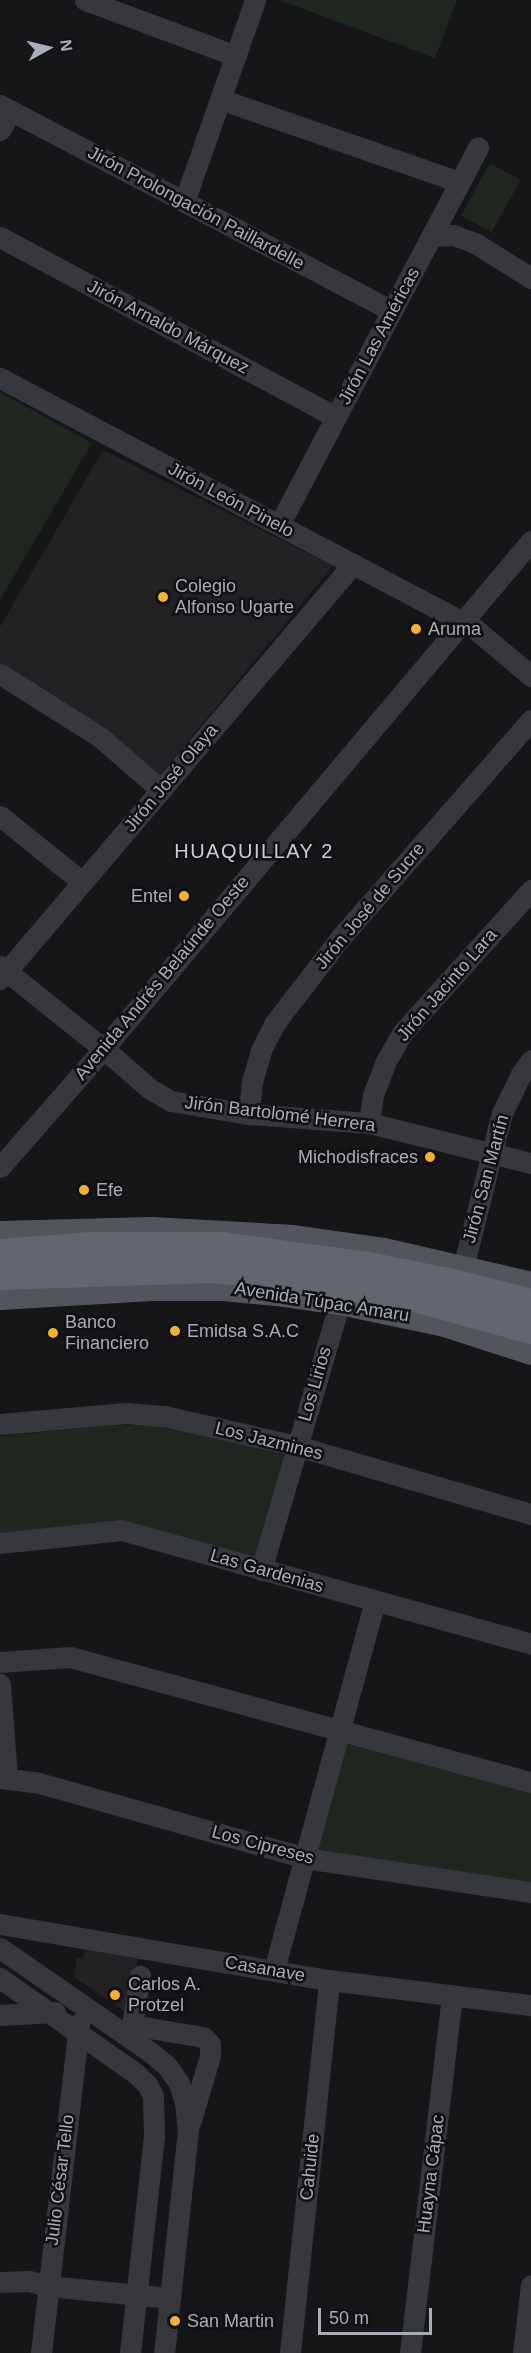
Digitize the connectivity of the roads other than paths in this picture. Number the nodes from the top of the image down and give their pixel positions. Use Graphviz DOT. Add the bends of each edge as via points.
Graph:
graph roads {
  1 [pos="85,0"];
  2 [pos="255,0"];
  3 [pos="236,56"];
  4 [pos="220,99"];
  5 [pos="5,108"];
  6 [pos="0,130"];
  7 [pos="478,147"];
  8 [pos="460,182"];
  9 [pos="184,202"];
  10 [pos="432,236"];
  11 [pos="0,237"];
  12 [pos="531,278"];
  13 [pos="392,311"];
  14 [pos="0,378"];
  15 [pos="336,417"];
  16 [pos="279,525"];
  17 [pos="531,541"];
  18 [pos="347,571"];
  19 [pos="461,621"];
  20 [pos="0,674"];
  21 [pos="531,676"];
  22 [pos="531,690"];
  23 [pos="531,720"];
  24 [pos="161,790"];
  25 [pos="0,816"];
  26 [pos="82,882"];
  27 [pos="531,890"];
  28 [pos="2,972"];
  29 [pos="104,1048"];
  30 [pos="531,1060"];
  31 [pos="249,1114"];
  32 [pos="369,1123"];
  33 [pos="494,1153"];
  34 [pos="531,1163"];
  35 [pos="0,1167"];
  36 [pos="0,1234"];
  37 [pos="0,1254"];
  38 [pos="463,1268"];
  39 [pos="0,1275"];
  40 [pos="531,1285"];
  41 [pos="0,1296"];
  42 [pos="340,1301"];
  43 [pos="531,1304"];
  44 [pos="531,1329"];
  45 [pos="531,1351"];
  46 [pos="0,1424"];
  47 [pos="297,1446"];
  48 [pos="531,1514"];
  49 [pos="0,1543"];
  50 [pos="261,1570"];
  51 [pos="375,1601"];
  52 [pos="531,1644"];
  53 [pos="0,1662"];
  54 [pos="0,1684"];
  55 [pos="340,1731"];
  56 [pos="4,1778"];
  57 [pos="531,1782"];
  58 [pos="305,1858"];
  59 [pos="531,1892"];
  60 [pos="0,1924"];
  61 [pos="0,1948"];
  62 [pos="274,1970"];
  63 [pos="140,1976"];
  64 [pos="0,1978"];
  65 [pos="329,1980"];
  66 [pos="452,1995"];
  67 [pos="531,2005"];
  68 [pos="82,2007"];
  69 [pos="53,2013"];
  70 [pos="0,2015"];
  71 [pos="129,2030"];
  72 [pos="77,2033"];
  73 [pos="188,2130"];
  74 [pos="0,2282"];
  75 [pos="531,2285"];
  76 [pos="48,2286"];
  77 [pos="137,2295"];
  78 [pos="170,2298"];
  79 [pos="41,2353"];
  80 [pos="130,2353"];
  81 [pos="164,2353"];
  82 [pos="290,2353"];
  83 [pos="410,2353"];
  84 [pos="523,2353"];
  1 -- 3 [label="street"];
  2 -- 3 [label="street"];
  3 -- 4 [label="street"];
  4 -- 8 [label="street"];
  4 -- 9 [label="street"];
  5 -- 6 [label="street"];
  5 -- 9 [label="street, Jirón Prolongación Paillardelle"];
  7 -- 8 [label="street, Jirón Las Américas"];
  8 -- 10 [label="street, Jirón Las Américas"];
  9 -- 13 [label="street, Jirón Prolongación Paillardelle"];
  10 -- 12 [label="street" via="453,235 475,243"];
  10 -- 13 [label="street, Jirón Las Américas"];
  11 -- 15 [label="street, Jirón Arnaldo Márquez"];
  13 -- 15 [label="street, Jirón Las Américas"];
  14 -- 16 [label="street, Jirón León Pinelo"];
  15 -- 16 [label="street, Jirón Las Américas"];
  16 -- 18 [label="street, Jirón León Pinelo"];
  17 -- 19 [label="street, Avenida Andrés Belaúnde Oeste"];
  18 -- 19 [label="street, Jirón León Pinelo"];
  18 -- 24 [label="street, Jirón José Olaya"];
  19 -- 21 [label="street, Jirón León Pinelo"];
  19 -- 22 [label="street, Jirón León Pinelo" via="473,641"];
  19 -- 29 [label="street, Avenida Andrés Belaúnde Oeste"];
  20 -- 24 [label="street" via="100,737"];
  23 -- 31 [label="street, Jirón José de Sucre" via="341,937 274,1024 252,1082"];
  24 -- 26 [label="street, Jirón José Olaya"];
  25 -- 26 [label="street"];
  26 -- 28 [label="street, Jirón José Olaya"];
  27 -- 32 [label="street, Jirón Jacinto Lara" via="402,1034 373,1095"];
  28 -- 29 [label="street, Jirón Bartolomé Herrera"];
  29 -- 31 [label="street, Jirón Bartolomé Herrera" via="150,1089 171,1101"];
  29 -- 35 [label="street, Avenida Andrés Belaúnde Oeste"];
  30 -- 33 [label="street, Jirón San Martín" via="502,1113"];
  31 -- 32 [label="street, Jirón Bartolomé Herrera"];
  32 -- 33 [label="street, Jirón Bartolomé Herrera"];
  33 -- 34 [label="street, Jirón Bartolomé Herrera"];
  33 -- 38 [label="street, Jirón San Martín"];
  36 -- 38 [label="main road" via="151,1230 248,1234 339,1244"];
  37 -- 43 [label="highway" via="146,1246 223,1247 368,1267"];
  38 -- 40 [label="main road"];
  39 -- 44 [label="highway, Avenida Túpac Amaru" via="213,1268 276,1274 419,1298"];
  41 -- 42 [label="main road, Avenida Túpac Amaru" via="95,1288 223,1287"];
  42 -- 45 [label="main road, Avenida Túpac Amaru" via="444,1323"];
  42 -- 47 [label="street, Los Lirios"];
  46 -- 47 [label="street, Los Jazmines" via="145,1413"];
  47 -- 48 [label="street, Los Jazmines"];
  47 -- 50 [label="street, Los Lirios"];
  49 -- 50 [label="street, Las Gardenias" via="121,1530"];
  50 -- 51 [label="street, Las Gardenias"];
  51 -- 52 [label="street, Las Gardenias"];
  51 -- 55 [label="street"];
  53 -- 55 [label="street" via="70,1657"];
  54 -- 56 [label="street"];
  55 -- 57 [label="street"];
  55 -- 58 [label="street"];
  56 -- 58 [label="street, Los Cipreses" via="39,1783"];
  58 -- 59 [label="street, Los Cipreses"];
  58 -- 62 [label="street"];
  60 -- 62 [label="street, Casanave"];
  61 -- 68 [label="street"];
  62 -- 65 [label="street, Casanave"];
  63 -- 71 [label="street"];
  64 -- 69 [label="street"];
  65 -- 66 [label="street, Casanave"];
  65 -- 82 [label="street, Cahuide"];
  66 -- 67 [label="street, Casanave"];
  66 -- 83 [label="street, Huayna Cápac"];
  68 -- 69 [label="street"];
  68 -- 71 [label="street"];
  68 -- 72 [label="street, Julio César Tello"];
  69 -- 70 [label="street"];
  69 -- 72 [label="street"];
  71 -- 73 [label="street" via="179,2083"];
  71 -- 73 [label="street" via="203,2037 210,2044"];
  72 -- 76 [label="street, Julio César Tello"];
  72 -- 77 [label="street" via="135,2073 153,2096 154,2136"];
  73 -- 78 [label="street"];
  74 -- 76 [label="street" via="29,2281"];
  75 -- 84 [label="street"];
  76 -- 77 [label="street"];
  76 -- 79 [label="street, Julio César Tello"];
  77 -- 78 [label="street"];
  77 -- 80 [label="street"];
  78 -- 81 [label="street"];
}
